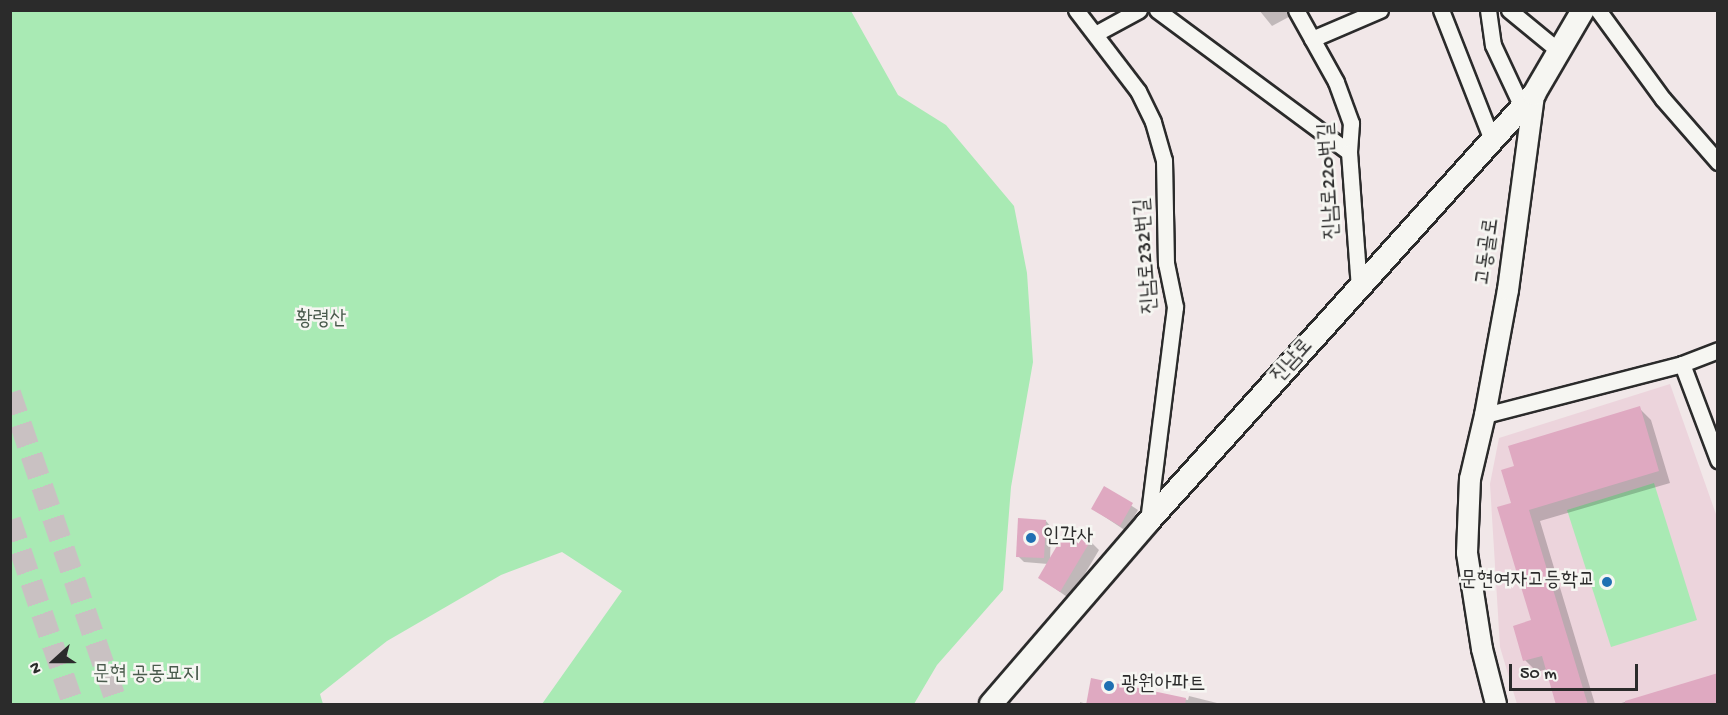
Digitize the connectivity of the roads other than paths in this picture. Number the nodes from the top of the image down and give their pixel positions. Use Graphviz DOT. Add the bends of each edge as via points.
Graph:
graph roads {
  1 [pos="1076,10"];
  2 [pos="1139,10"];
  3 [pos="1157,10"];
  4 [pos="1296,10"];
  5 [pos="1380,10"];
  6 [pos="1441,10"];
  7 [pos="1488,10"];
  8 [pos="1509,10"];
  9 [pos="1583,10"];
  10 [pos="1598,10"];
  11 [pos="1360,14"];
  12 [pos="1095,34"];
  13 [pos="1312,39"];
  14 [pos="1559,51"];
  15 [pos="1528,100"];
  16 [pos="1492,140"];
  17 [pos="1349,152"];
  18 [pos="1718,162"];
  19 [pos="1359,289"];
  20 [pos="1718,350"];
  21 [pos="1682,364"];
  22 [pos="1485,415"];
  23 [pos="1718,460"];
  24 [pos="1147,523"];
  25 [pos="991,705"];
  26 [pos="1496,705"];
  1 -- 12 [label="street, 진남로232번길"];
  2 -- 12 [label="street"];
  3 -- 17 [label="street"];
  4 -- 13 [label="street, 진남로220번길"];
  5 -- 11 [label="street"];
  6 -- 16 [label="street"];
  7 -- 15 [label="street" via="1493,45"];
  8 -- 14 [label="street"];
  9 -- 14 [label="main road, 진남로"];
  10 -- 18 [label="street" via="1663,99"];
  11 -- 13 [label="street"];
  12 -- 24 [label="street, 진남로232번길" via="1138,91 1153,122 1164,160 1166,263 1175,307"];
  13 -- 17 [label="street, 진남로220번길" via="1345,103 1351,123"];
  14 -- 15 [label="main road, 진남로"];
  15 -- 16 [label="main road, 진남로"];
  15 -- 22 [label="street, 고동골로" via="1508,290"];
  16 -- 19 [label="main road, 진남로"];
  17 -- 19 [label="street, 진남로220번길"];
  19 -- 24 [label="main road, 진남로"];
  20 -- 21 [label="street"];
  21 -- 22 [label="street"];
  21 -- 23 [label="street"];
  22 -- 26 [label="street, 고동골로" via="1470,479 1467,554 1482,649"];
  24 -- 25 [label="main road, 진남로"];
}
